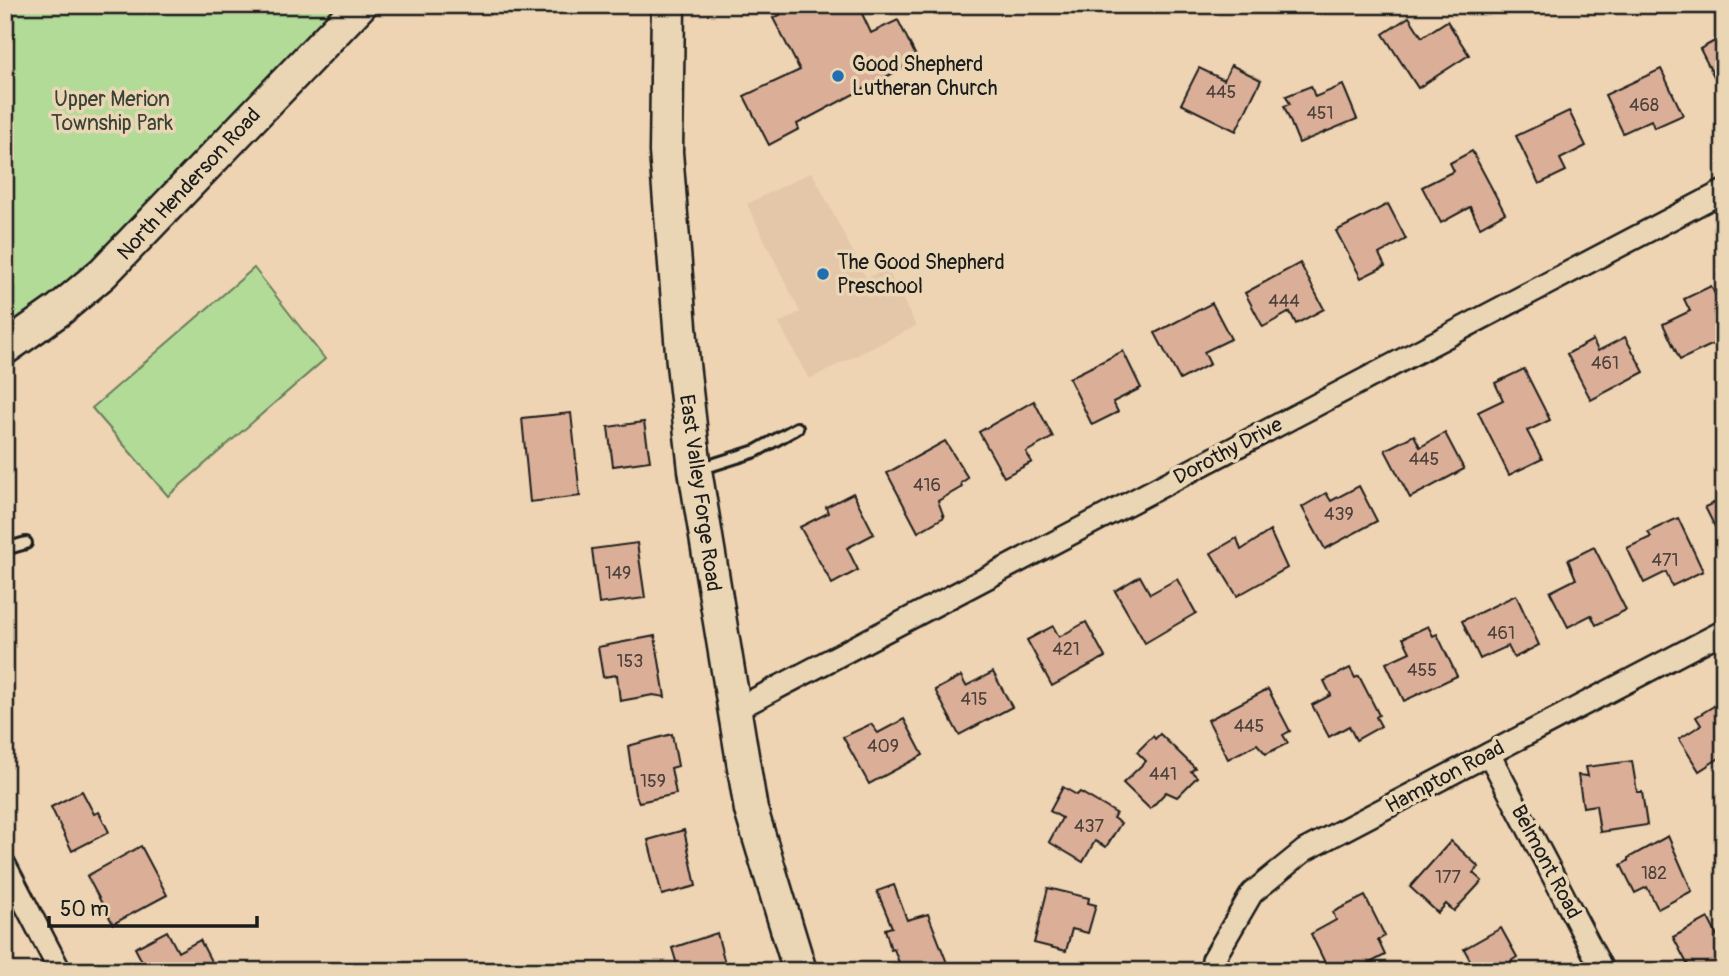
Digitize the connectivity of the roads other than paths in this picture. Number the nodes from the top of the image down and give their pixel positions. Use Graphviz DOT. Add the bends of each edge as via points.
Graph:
graph roads {
  1 [pos="360,5"];
  2 [pos="664,11"];
  3 [pos="1724,191"];
  4 [pos="5,348"];
  5 [pos="797,428"];
  6 [pos="695,470"];
  7 [pos="26,543"];
  8 [pos="5,549"];
  9 [pos="1724,631"];
  10 [pos="733,710"];
  11 [pos="1489,754"];
  12 [pos="5,865"];
  13 [pos="61,971"];
  14 [pos="800,971"];
  15 [pos="1212,971"];
  16 [pos="1603,971"];
  1 -- 4 [label="main road, North Henderson Road" via="103,273"];
  2 -- 6 [label="main road, East Valley Forge Road" via="669,203"];
  3 -- 10 [label="street, Dorothy Drive"];
  5 -- 6 [label="lane" via="756,451"];
  6 -- 10 [label="main road, East Valley Forge Road"];
  7 -- 8 [label="lane"];
  9 -- 11 [label="street, Hampton Road"];
  10 -- 14 [label="main road, East Valley Forge Road" via="757,836"];
  11 -- 15 [label="street, Hampton Road" via="1305,850 1252,892 1213,960"];
  11 -- 16 [label="street, Belmont Road"];
  12 -- 13 [label="street"];
}
